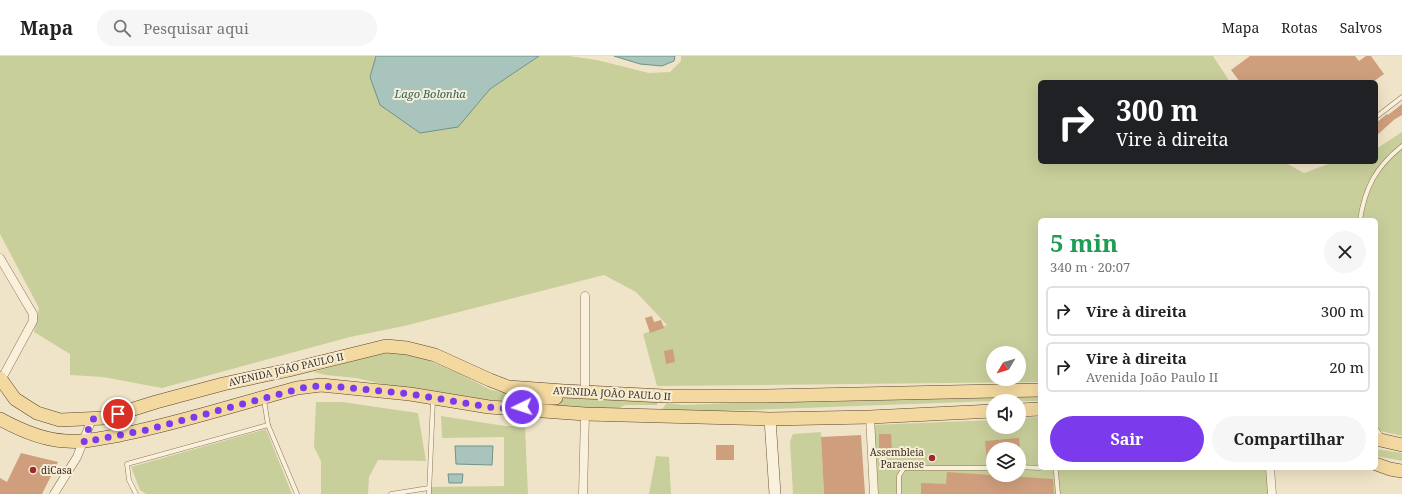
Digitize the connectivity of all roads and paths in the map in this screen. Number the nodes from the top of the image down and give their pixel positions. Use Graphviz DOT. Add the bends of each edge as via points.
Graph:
graph roads {
  1 [pos="1402,97"];
  2 [pos="1378,115"];
  3 [pos="1402,146"];
  4 [pos="1360,218"];
  5 [pos="0,258"];
  6 [pos="585,296"];
  7 [pos="1,379"];
  8 [pos="1038,390"];
  9 [pos="564,391"];
  10 [pos="585,391"];
  11 [pos="664,396"];
  12 [pos="264,397"];
  13 [pos="433,398"];
  14 [pos="1038,409"];
  15 [pos="523,410"];
  16 [pos="1026,410"];
  17 [pos="986,411"];
  18 [pos="585,414"];
  19 [pos="623,415"];
  20 [pos="870,416"];
  21 [pos="0,419"];
  22 [pos="92,419"];
  23 [pos="770,419"];
  24 [pos="268,425"];
  25 [pos="1380,441"];
  26 [pos="84,442"];
  27 [pos="1402,445"];
  28 [pos="1378,465"];
  29 [pos="1026,467"];
  30 [pos="986,468"];
  31 [pos="1038,468"];
  32 [pos="1056,470"];
  33 [pos="1270,470"];
  34 [pos="1402,471"];
  35 [pos="429,488"];
  36 [pos="54,494"];
  37 [pos="136,494"];
  38 [pos="297,494"];
  39 [pos="391,494"];
  40 [pos="429,494"];
  41 [pos="583,494"];
  42 [pos="775,494"];
  43 [pos="874,494"];
  44 [pos="899,494"];
  45 [pos="1058,494"];
  46 [pos="1272,494"];
  1 -- 2 [label="lane"];
  3 -- 4 [label="lane" via="1379,168 1363,200"];
  5 -- 7 [label="street" via="33,314 33,321"];
  6 -- 10 [label="street"];
  7 -- 22 [label="main road, AVENIDA JOÃO PAULO II" via="15,399 37,413 60,420"];
  8 -- 11 [label="main road, AVENIDA JOÃO PAULO II"];
  9 -- 10 [label="main road, AVENIDA JOÃO PAULO II"];
  9 -- 15 [label="main road" via="558,398 527,398 523,403"];
  9 -- 22 [label="main road, AVENIDA JOÃO PAULO II" via="508,387 434,355 386,346 223,384 106,418"];
  10 -- 11 [label="main road, AVENIDA JOÃO PAULO II"];
  11 -- 19 [label="main road" via="665,403 660,408 629,408"];
  12 -- 13 [label="main road, AVENIDA JOÃO PAULO II" via="297,388 321,385"];
  12 -- 24 [label="lane"];
  12 -- 26 [label="main road, AVENIDA JOÃO PAULO II" via="146,430"];
  13 -- 15 [label="main road, AVENIDA JOÃO PAULO II"];
  13 -- 35 [label="lane"];
  14 -- 16 [label="main road"];
  15 -- 18 [label="main road, AVENIDA JOÃO PAULO II"];
  17 -- 20 [label="main road, AVENIDA JOÃO PAULO II"];
  18 -- 19 [label="main road, AVENIDA JOÃO PAULO II"];
  18 -- 41 [label="street"];
  19 -- 23 [label="main road, AVENIDA JOÃO PAULO II"];
  20 -- 23 [label="main road, AVENIDA JOÃO PAULO II"];
  20 -- 43 [label="street"];
  21 -- 26 [label="main road, AVENIDA JOÃO PAULO II" via="15,428 40,436"];
  22 -- 26 [label="street"];
  23 -- 42 [label="main road"];
  24 -- 37 [label="lane" via="127,464 129,480"];
  24 -- 38 [label="lane"];
  25 -- 27 [label="main road"];
  26 -- 36 [label="street" via="72,467"];
  28 -- 34 [label="main road"];
  29 -- 31 [label="lane"];
  30 -- 44 [label="lane" via="904,468 899,476"];
  32 -- 45 [label="lane"];
  33 -- 46 [label="street"];
  35 -- 39 [label="lane"];
  35 -- 40 [label="lane"];
}
